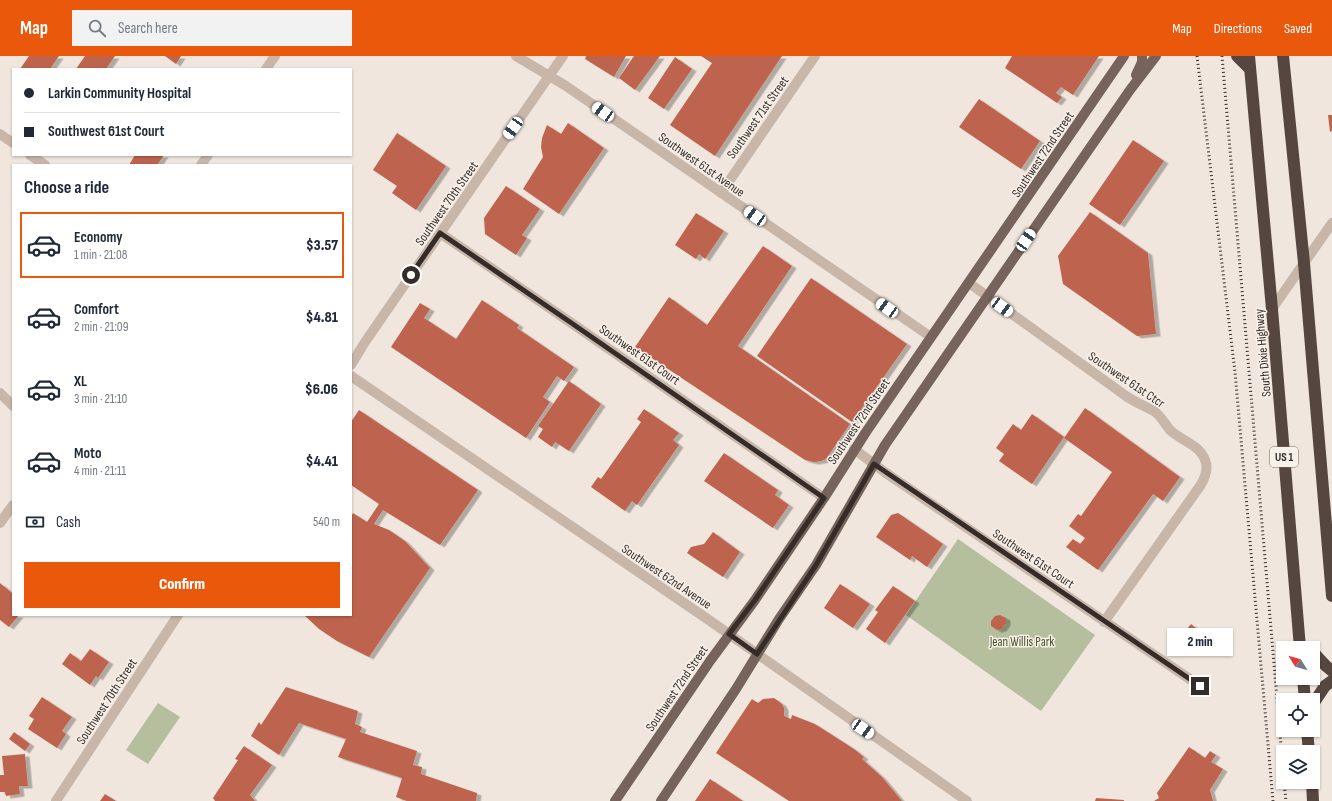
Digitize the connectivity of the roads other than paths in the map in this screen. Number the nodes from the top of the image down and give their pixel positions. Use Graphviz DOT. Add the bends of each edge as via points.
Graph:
graph roads {
  1 [pos="275,56"];
  2 [pos="516,56"];
  3 [pos="563,56"];
  4 [pos="815,56"];
  5 [pos="1124,56"];
  6 [pos="1142,56"];
  7 [pos="1156,56"];
  8 [pos="1237,56"];
  9 [pos="1249,56"];
  10 [pos="1283,56"];
  11 [pos="267,68"];
  12 [pos="1250,69"];
  13 [pos="550,76"];
  14 [pos="1130,90"];
  15 [pos="0,134"];
  16 [pos="12,142"];
  17 [pos="32,156"];
  18 [pos="44,164"];
  19 [pos="721,193"];
  20 [pos="1332,223"];
  21 [pos="440,233"];
  22 [pos="1304,263"];
  23 [pos="969,283"];
  24 [pos="987,296"];
  25 [pos="1272,309"];
  26 [pos="931,337"];
  27 [pos="352,363"];
  28 [pos="352,377"];
  29 [pos="0,393"];
  30 [pos="12,405"];
  31 [pos="854,449"];
  32 [pos="874,464"];
  33 [pos="824,498"];
  34 [pos="12,507"];
  35 [pos="0,523"];
  36 [pos="1332,596"];
  37 [pos="177,616"];
  38 [pos="1104,622"];
  39 [pos="1298,627"];
  40 [pos="729,634"];
  41 [pos="1299,641"];
  42 [pos="1307,641"];
  43 [pos="757,654"];
  44 [pos="1320,660"];
  45 [pos="1332,671"];
  46 [pos="1332,681"];
  47 [pos="1200,686"];
  48 [pos="1320,693"];
  49 [pos="1312,789"];
  50 [pos="56,801"];
  51 [pos="615,801"];
  52 [pos="661,801"];
  53 [pos="967,801"];
  54 [pos="1313,801"];
  1 -- 11 [label="street"];
  2 -- 13 [label="street, Southwest 61st Avenue"];
  3 -- 13 [label="street, Southwest 70th Street"];
  4 -- 19 [label="street, Southwest 71st Street"];
  5 -- 23 [label="main road, Southwest 72nd Street"];
  6 -- 14 [label="main road"];
  7 -- 14 [label="main road"];
  8 -- 12 [label="highway"];
  9 -- 12 [label="highway, South Dixie Highway / US 1"];
  10 -- 22 [label="highway"];
  12 -- 25 [label="highway, South Dixie Highway / US 1"];
  13 -- 19 [label="street, Southwest 61st Avenue"];
  13 -- 21 [label="street, Southwest 70th Street"];
  14 -- 24 [label="main road"];
  15 -- 16 [label="street"];
  17 -- 18 [label="street"];
  19 -- 26 [label="street, Southwest 61st Avenue"];
  20 -- 22 [label="street"];
  21 -- 27 [label="street, Southwest 70th Street"];
  21 -- 33 [label="street, Southwest 61st Court"];
  22 -- 25 [label="street"];
  22 -- 36 [label="highway"];
  23 -- 24 [label="street, Southwest 61st Ctcr"];
  23 -- 26 [label="main road, Southwest 72nd Street"];
  24 -- 32 [label="main road" via="889,438"];
  24 -- 38 [label="street, Southwest 61st Ctcr" via="1139,405 1155,412 1171,430 1203,455 1207,464 1200,486"];
  25 -- 39 [label="highway, South Dixie Highway / US 1"];
  26 -- 31 [label="main road, Southwest 72nd Street"];
  28 -- 40 [label="street, Southwest 62nd Avenue"];
  29 -- 30 [label="street"];
  31 -- 32 [label="street, Southwest 61st Court"];
  31 -- 33 [label="main road, Southwest 72nd Street"];
  32 -- 38 [label="street, Southwest 61st Court"];
  32 -- 43 [label="main road" via="816,565"];
  33 -- 40 [label="main road, Southwest 72nd Street"];
  34 -- 35 [label="street"];
  37 -- 50 [label="street, Southwest 70th Street"];
  38 -- 47 [label="street, Southwest 61st Court"];
  39 -- 41 [label="highway, South Dixie Highway / US 1"];
  39 -- 42 [label="highway"];
  40 -- 43 [label="street, Southwest 62nd Avenue"];
  40 -- 51 [label="main road, Southwest 72nd Street"];
  43 -- 52 [label="main road"];
  43 -- 53 [label="street, Southwest 62nd Avenue"];
  44 -- 45 [label="highway"];
  46 -- 48 [label="highway"];
  49 -- 54 [label="highway"];
}
